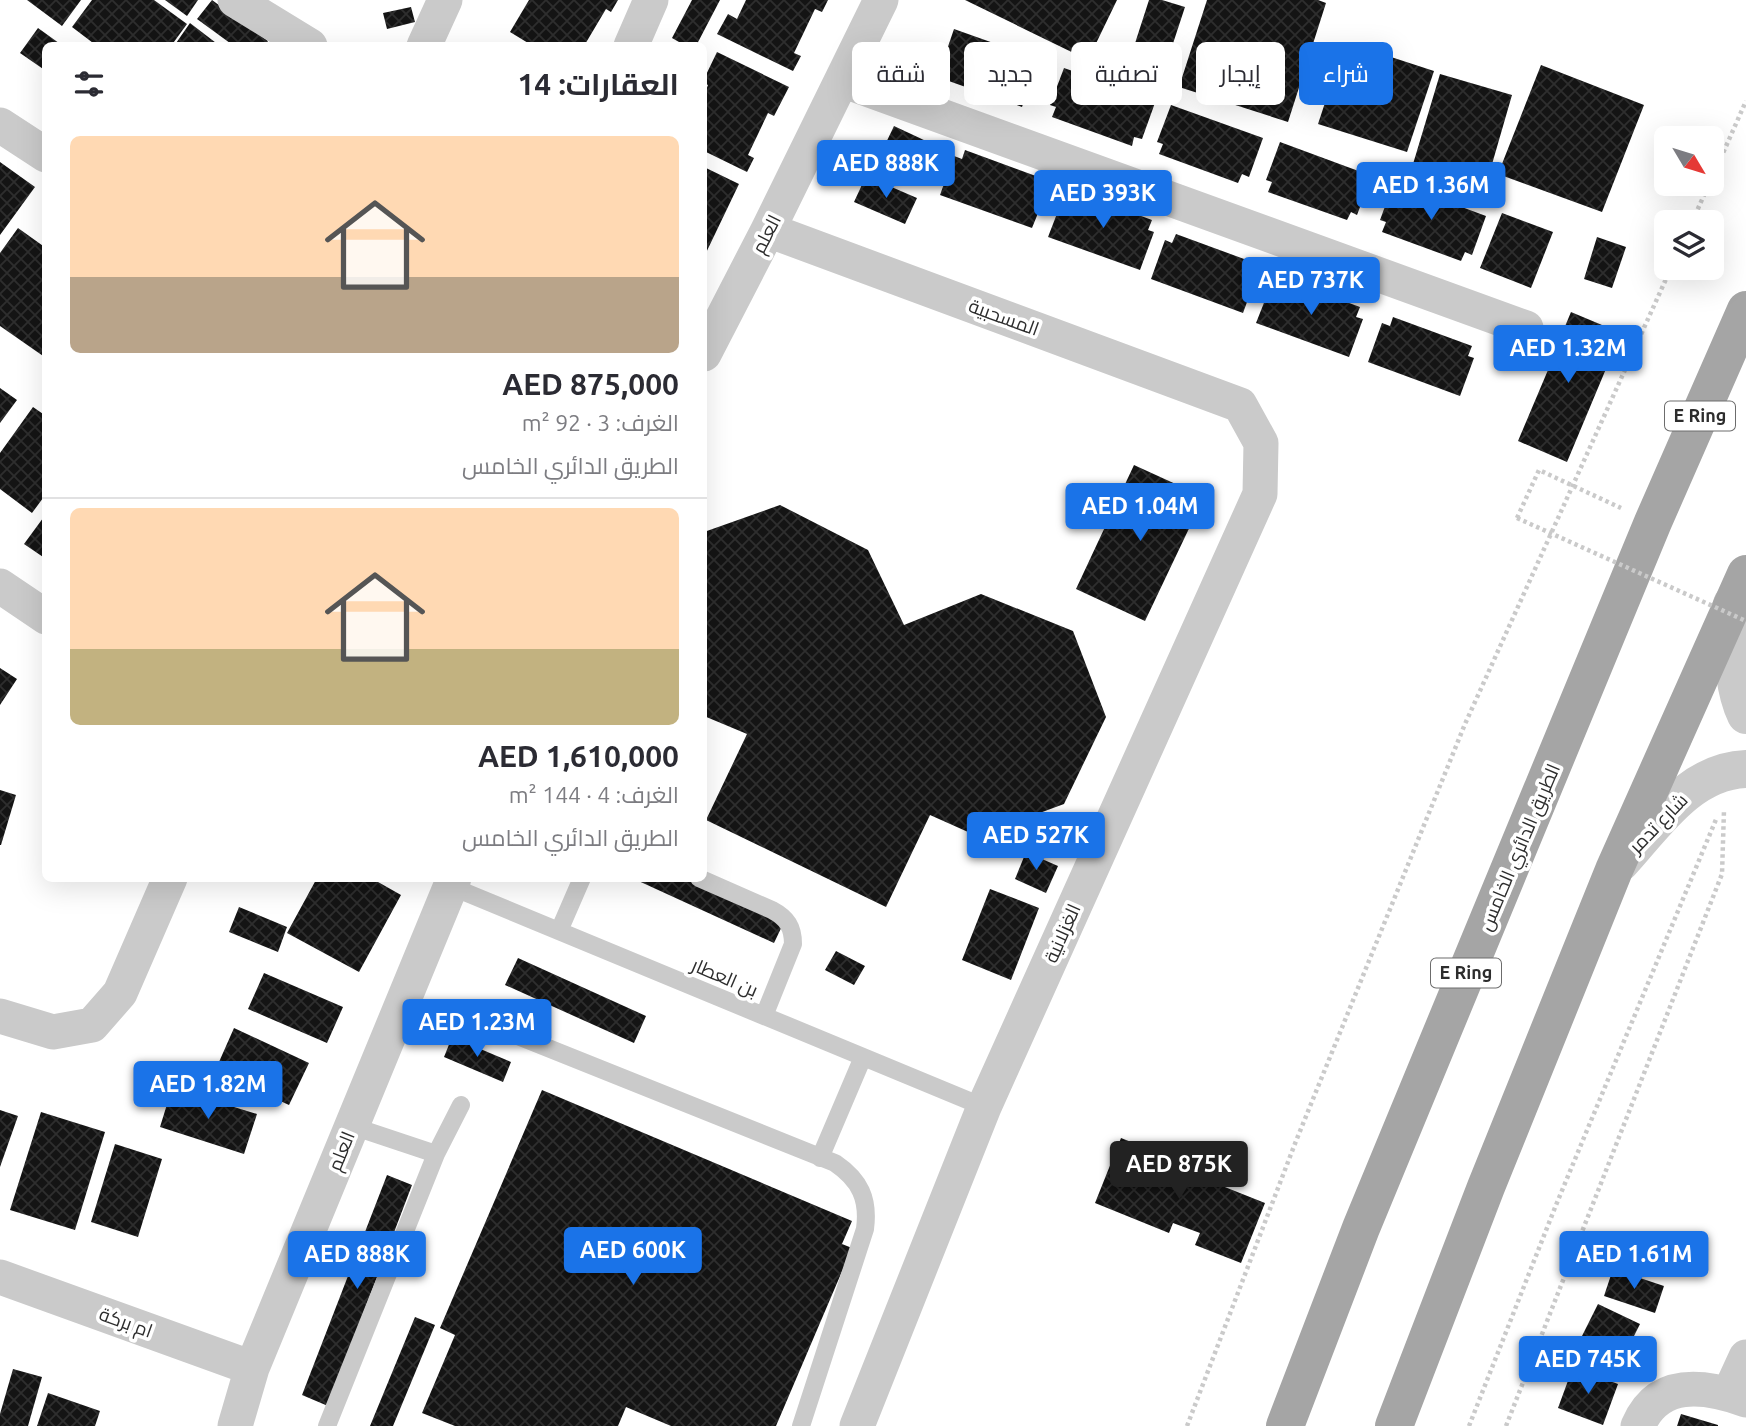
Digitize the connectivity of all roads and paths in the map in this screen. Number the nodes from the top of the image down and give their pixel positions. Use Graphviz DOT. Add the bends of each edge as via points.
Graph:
graph roads {
  1 [pos="235,0"];
  2 [pos="445,0"];
  3 [pos="650,0"];
  4 [pos="881,0"];
  5 [pos="303,42"];
  6 [pos="426,42"];
  7 [pos="633,42"];
  8 [pos="842,80"];
  9 [pos="1746,101"];
  10 [pos="0,125"];
  11 [pos="1724,151"];
  12 [pos="42,152"];
  13 [pos="768,230"];
  14 [pos="1666,280"];
  15 [pos="1746,310"];
  16 [pos="1526,328"];
  17 [pos="707,348"];
  18 [pos="1240,405"];
  19 [pos="1574,486"];
  20 [pos="1653,522"];
  21 [pos="0,586"];
  22 [pos="1741,600"];
  23 [pos="42,614"];
  24 [pos="1746,715"];
  25 [pos="1746,769"];
  26 [pos="1614,870"];
  27 [pos="168,882"];
  28 [pos="452,882"];
  29 [pos="580,882"];
  30 [pos="707,882"];
  31 [pos="559,931"];
  32 [pos="0,1016"];
  33 [pos="764,1016"];
  34 [pos="478,1020"];
  35 [pos="863,1057"];
  36 [pos="461,1105"];
  37 [pos="984,1107"];
  38 [pos="352,1126"];
  39 [pos="436,1154"];
  40 [pos="820,1157"];
  41 [pos="0,1277"];
  42 [pos="1746,1357"];
  43 [pos="252,1368"];
  44 [pos="1737,1397"];
  45 [pos="234,1426"];
  46 [pos="327,1426"];
  47 [pos="801,1426"];
  48 [pos="857,1426"];
  49 [pos="1187,1426"];
  50 [pos="1285,1426"];
  51 [pos="1394,1426"];
  52 [pos="1469,1426"];
  53 [pos="1506,1426"];
  54 [pos="1638,1426"];
  1 -- 5 [label="street"];
  2 -- 6 [label="street"];
  3 -- 7 [label="street"];
  4 -- 8 [label="street, العلم"];
  8 -- 13 [label="street, العلم"];
  8 -- 16 [label="street"];
  9 -- 11 [label="path"];
  10 -- 12 [label="street"];
  13 -- 17 [label="street, العلم"];
  13 -- 18 [label="street, المسحبية"];
  14 -- 19 [label="path"];
  15 -- 20 [label="main road, الطريق الدائري الخامس / E Ring"];
  18 -- 37 [label="street, الغزلانية" via="1261,443 1261,495"];
  19 -- 20 [label="path"];
  19 -- 22 [label="path, bridge" via="1539,470 1517,518"];
  19 -- 49 [label="path" via="1465,724 1296,1141"];
  20 -- 50 [label="main road, الطريق الدائري الخامس / E Ring" via="1361,1228"];
  21 -- 23 [label="street"];
  22 -- 24 [label="street" via="1735,678"];
  22 -- 26 [label="main road"];
  25 -- 26 [label="street, شارع تدمر" via="1696,784"];
  26 -- 51 [label="main road"];
  27 -- 32 [label="street" via="120,993 92,1025 53,1032"];
  28 -- 31 [label="lane, بن العطار"];
  28 -- 38 [label="street, العلم"];
  29 -- 31 [label="lane"];
  30 -- 33 [label="lane" via="782,915 789,923 793,944"];
  31 -- 33 [label="lane, بن العطار"];
  33 -- 35 [label="lane, بن العطار"];
  34 -- 40 [label="lane"];
  35 -- 37 [label="lane, بن العطار"];
  35 -- 40 [label="lane"];
  36 -- 39 [label="lane"];
  37 -- 48 [label="street, الغزلانية"];
  38 -- 39 [label="lane"];
  38 -- 43 [label="street, العلم"];
  39 -- 46 [label="lane"];
  40 -- 47 [label="lane" via="848,1172 858,1184 867,1214"];
  41 -- 43 [label="street, ام بركة"];
  42 -- 44 [label="street"];
  43 -- 45 [label="street, العلم"];
  44 -- 54 [label="street" via="1682,1389 1667,1392 1653,1401"];
  52 -- 53 [label="path" via="1724,799 1722,874"];
}
